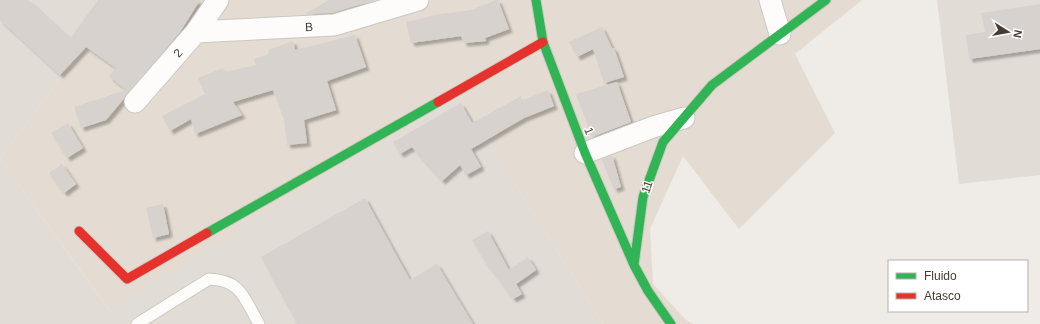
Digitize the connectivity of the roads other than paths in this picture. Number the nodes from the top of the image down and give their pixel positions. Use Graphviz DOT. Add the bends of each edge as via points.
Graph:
graph roads {
  1 [pos="218,0"];
  2 [pos="418,0"];
  3 [pos="536,0"];
  4 [pos="770,0"];
  5 [pos="826,0"];
  6 [pos="196,32"];
  7 [pos="780,34"];
  8 [pos="543,42"];
  9 [pos="135,102"];
  10 [pos="684,118"];
  11 [pos="585,153"];
  12 [pos="79,231"];
  13 [pos="634,265"];
  14 [pos="137,324"];
  15 [pos="259,324"];
  16 [pos="671,324"];
  1 -- 6 [label="street, 2"];
  2 -- 6 [label="street, B" via="334,25"];
  3 -- 8 [label="street, 1"];
  4 -- 7 [label="street"];
  5 -- 7 [label="street, 11"];
  6 -- 9 [label="street, 2"];
  7 -- 10 [label="street, 11" via="712,85"];
  8 -- 11 [label="street, 1"];
  8 -- 12 [label="street" via="127,279"];
  10 -- 11 [label="street"];
  10 -- 13 [label="street, 11" via="663,142 643,197"];
  11 -- 13 [label="street, 1"];
  13 -- 16 [label="street, 1"];
  14 -- 15 [label="lane" via="210,279 223,280 238,288"];
}
